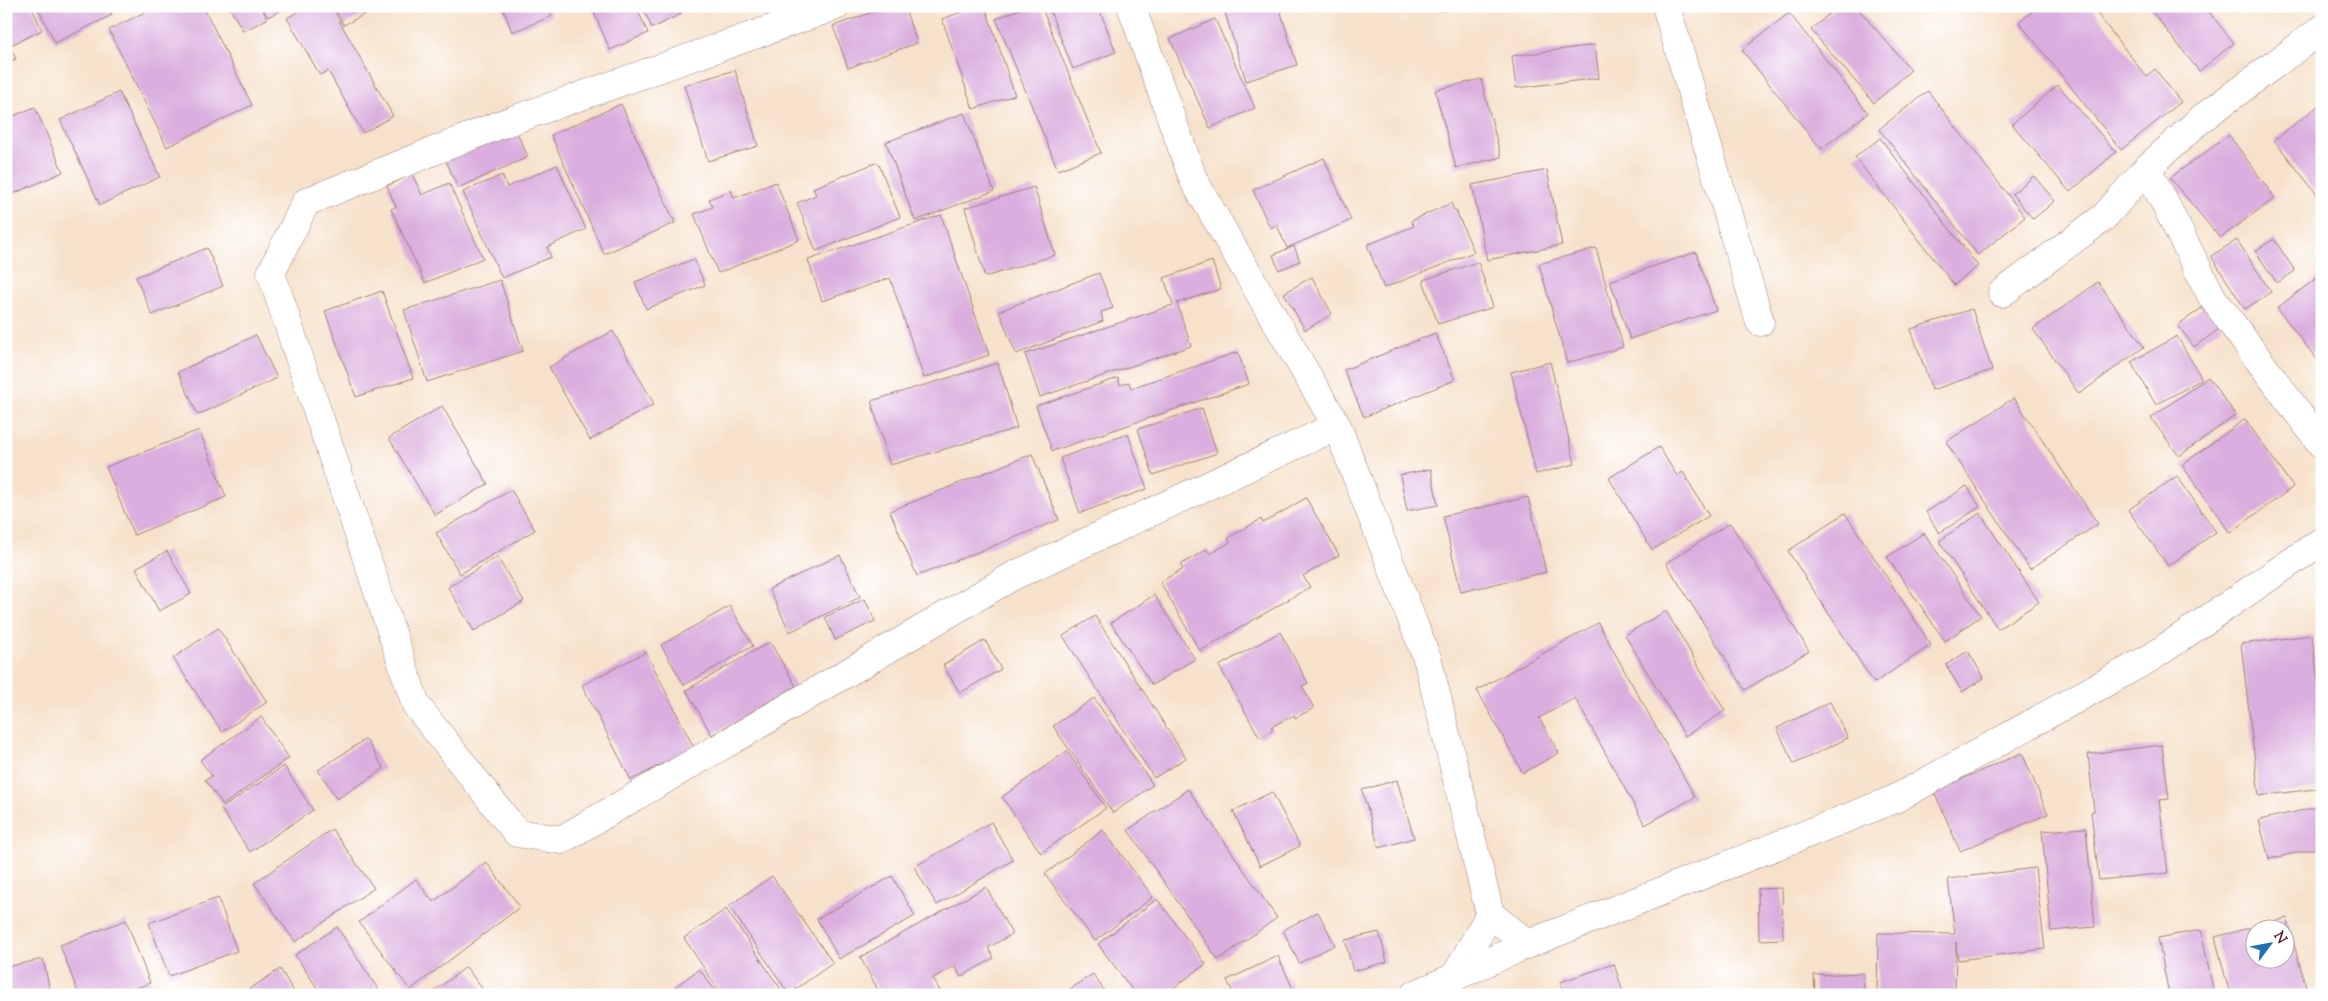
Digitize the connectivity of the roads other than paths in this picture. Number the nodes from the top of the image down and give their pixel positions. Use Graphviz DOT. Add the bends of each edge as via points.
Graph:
graph roads {
  1 [pos="836,6"];
  2 [pos="1132,6"];
  3 [pos="1666,6"];
  4 [pos="2322,28"];
  5 [pos="2147,168"];
  6 [pos="2002,292"];
  7 [pos="1760,322"];
  8 [pos="1337,426"];
  9 [pos="2322,445"];
  10 [pos="2322,541"];
  11 [pos="1490,914"];
  12 [pos="1528,944"];
  13 [pos="1454,978"];
  14 [pos="1414,995"];
  1 -- 8 [label="street" via="499,125 306,202 271,273 416,705 517,833 561,840 1013,576"];
  2 -- 8 [label="street" via="1194,181"];
  3 -- 7 [label="street"];
  4 -- 5 [label="street" via="2201,119"];
  5 -- 6 [label="street" via="2104,217"];
  5 -- 9 [label="street" via="2212,297"];
  8 -- 11 [label="street" via="1428,661"];
  10 -- 12 [label="street" via="2152,657 1895,798"];
  11 -- 12 [label="street"];
  11 -- 13 [label="street"];
  12 -- 13 [label="street"];
  13 -- 14 [label="street"];
}
